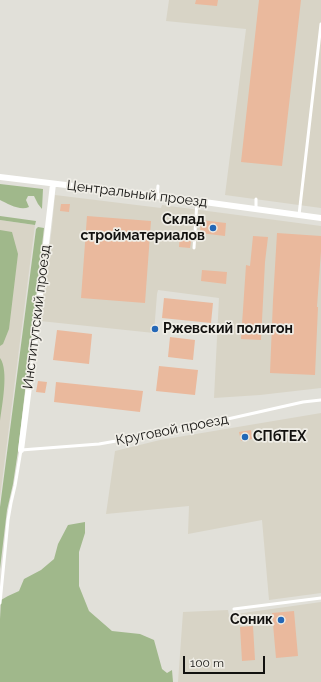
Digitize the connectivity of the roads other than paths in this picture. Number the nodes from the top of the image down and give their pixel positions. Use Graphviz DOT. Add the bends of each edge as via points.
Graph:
graph roads {
  1 [pos="321,24"];
  2 [pos="0,177"];
  3 [pos="53,184"];
  4 [pos="158,186"];
  5 [pos="157,196"];
  6 [pos="256,199"];
  7 [pos="197,201"];
  8 [pos="256,209"];
  9 [pos="299,215"];
  10 [pos="321,218"];
  11 [pos="194,248"];
  12 [pos="321,400"];
  13 [pos="21,450"];
  14 [pos="321,598"];
  15 [pos="0,603"];
  16 [pos="234,609"];
  1 -- 9 [label="lane"];
  2 -- 3 [label="street, Центральный проезд"];
  3 -- 5 [label="street, Центральный проезд"];
  3 -- 13 [label="street, Институтский проезд" via="36,348"];
  4 -- 5 [label="lane"];
  5 -- 7 [label="street, Центральный проезд"];
  6 -- 8 [label="lane"];
  7 -- 8 [label="street, Центральный проезд"];
  7 -- 11 [label="lane"];
  8 -- 9 [label="street, Центральный проезд"];
  9 -- 10 [label="street, Центральный проезд"];
  12 -- 13 [label="lane, Круговой проезд" via="99,444"];
  13 -- 15 [label="lane" via="8,520"];
  14 -- 16 [label="lane"];
}
